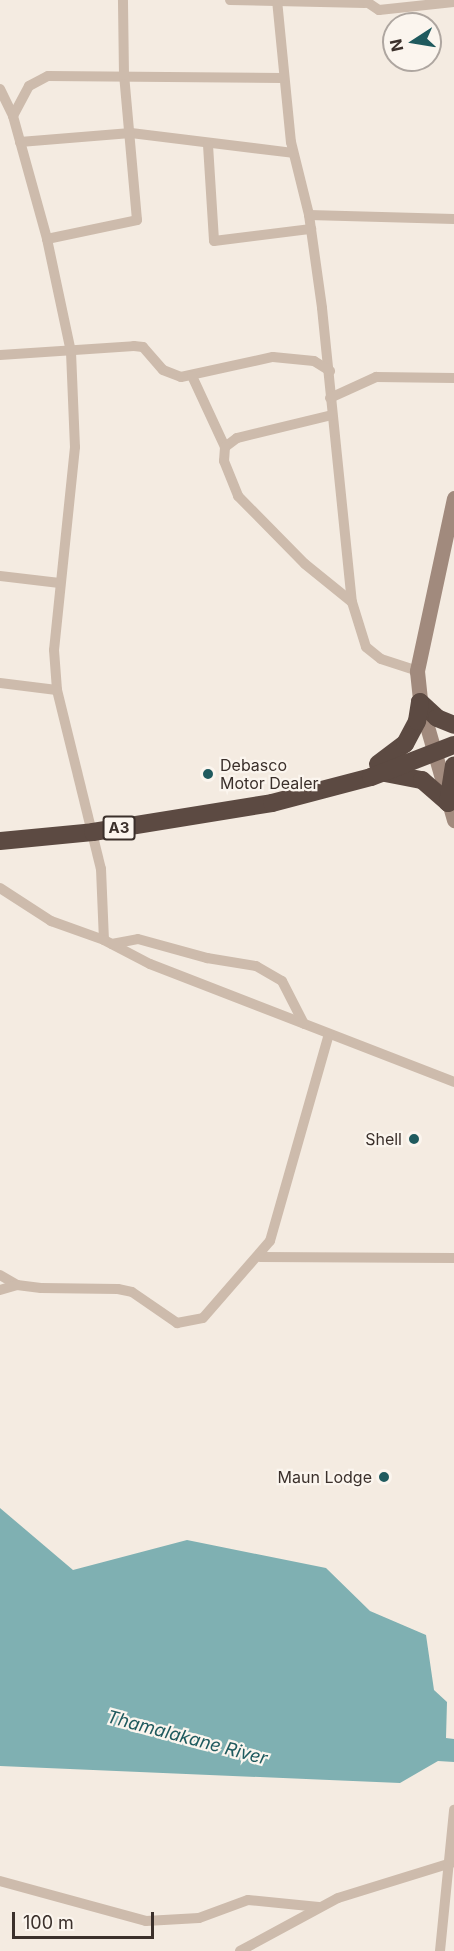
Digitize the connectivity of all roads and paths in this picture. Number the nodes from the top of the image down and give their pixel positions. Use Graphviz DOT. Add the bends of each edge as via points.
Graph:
graph roads {
  1 [pos="123,0"];
  2 [pos="230,0"];
  3 [pos="277,1"];
  4 [pos="364,1"];
  5 [pos="454,2"];
  6 [pos="124,75"];
  7 [pos="282,78"];
  8 [pos="0,89"];
  9 [pos="13,116"];
  10 [pos="131,133"];
  11 [pos="20,142"];
  12 [pos="208,145"];
  13 [pos="293,153"];
  14 [pos="309,215"];
  15 [pos="454,219"];
  16 [pos="310,229"];
  17 [pos="48,239"];
  18 [pos="71,352"];
  19 [pos="0,355"];
  20 [pos="330,371"];
  21 [pos="192,376"];
  22 [pos="454,378"];
  23 [pos="330,398"];
  24 [pos="332,415"];
  25 [pos="225,447"];
  26 [pos="454,498"];
  27 [pos="0,576"];
  28 [pos="60,583"];
  29 [pos="352,602"];
  30 [pos="417,671"];
  31 [pos="0,683"];
  32 [pos="57,690"];
  33 [pos="420,702"];
  34 [pos="454,725"];
  35 [pos="454,734"];
  36 [pos="454,745"];
  37 [pos="433,748"];
  38 [pos="454,765"];
  39 [pos="379,769"];
  40 [pos="451,812"];
  41 [pos="93,832"];
  42 [pos="0,841"];
  43 [pos="0,888"];
  44 [pos="108,942"];
  45 [pos="304,1024"];
  46 [pos="329,1034"];
  47 [pos="454,1082"];
  48 [pos="260,1257"];
  49 [pos="454,1258"];
  50 [pos="0,1275"];
  51 [pos="17,1285"];
  52 [pos="0,1290"];
  53 [pos="454,1810"];
  54 [pos="452,1863"];
  55 [pos="0,1876"];
  56 [pos="5,1882"];
  57 [pos="319,1907"];
  58 [pos="240,1951"];
  59 [pos="440,1951"];
  1 -- 6 [label="street"];
  2 -- 3 [label="street"];
  3 -- 4 [label="street"];
  3 -- 7 [label="street"];
  4 -- 5 [label="street" via="371,8 394,10"];
  6 -- 7 [label="street"];
  6 -- 9 [label="street" via="37,79"];
  6 -- 10 [label="street"];
  7 -- 13 [label="street"];
  8 -- 9 [label="street"];
  9 -- 11 [label="street"];
  10 -- 11 [label="street"];
  10 -- 12 [label="street"];
  10 -- 17 [label="street" via="137,220"];
  11 -- 17 [label="street"];
  12 -- 13 [label="street"];
  12 -- 16 [label="street" via="214,241"];
  13 -- 14 [label="street"];
  14 -- 15 [label="street"];
  14 -- 16 [label="street"];
  16 -- 20 [label="street"];
  17 -- 18 [label="street"];
  18 -- 19 [label="street"];
  18 -- 21 [label="street" via="143,347 163,370 181,377"];
  18 -- 28 [label="street" via="75,447"];
  20 -- 21 [label="street" via="314,361 273,357"];
  20 -- 23 [label="street"];
  21 -- 25 [label="street"];
  22 -- 23 [label="street" via="376,377"];
  23 -- 24 [label="street"];
  24 -- 25 [label="street" via="237,438"];
  24 -- 29 [label="street"];
  25 -- 29 [label="street" via="224,461 238,496 305,564"];
  26 -- 30 [label="street"];
  27 -- 28 [label="street"];
  28 -- 32 [label="street" via="54,650"];
  29 -- 30 [label="street" via="366,646 381,659"];
  30 -- 33 [label="street"];
  31 -- 32 [label="street"];
  32 -- 41 [label="street"];
  33 -- 34 [label="highway" via="436,718"];
  33 -- 37 [label="street"];
  33 -- 39 [label="highway" via="417,721 405,744"];
  35 -- 37 [label="highway, A3"];
  36 -- 37 [label="highway, A3"];
  37 -- 39 [label="highway, A3"];
  37 -- 40 [label="street"];
  38 -- 40 [label="highway"];
  39 -- 40 [label="highway" via="422,780"];
  39 -- 41 [label="highway, A3" via="272,803"];
  41 -- 42 [label="highway, A3"];
  41 -- 44 [label="street"];
  43 -- 44 [label="street" via="51,921"];
  44 -- 45 [label="street" via="178,976"];
  44 -- 45 [label="street" via="138,939 255,966 282,981"];
  45 -- 46 [label="street"];
  46 -- 47 [label="street"];
  46 -- 48 [label="street" via="277,1224"];
  48 -- 49 [label="street"];
  48 -- 51 [label="street" via="203,1318 186,1324 166,1318 132,1292"];
  50 -- 51 [label="street"];
  51 -- 52 [label="street"];
  53 -- 54 [label="street"];
  54 -- 57 [label="street"];
  54 -- 59 [label="street"];
  55 -- 56 [label="street"];
  56 -- 57 [label="street" via="146,1921 199,1918 248,1900"];
  57 -- 58 [label="street"];
}
